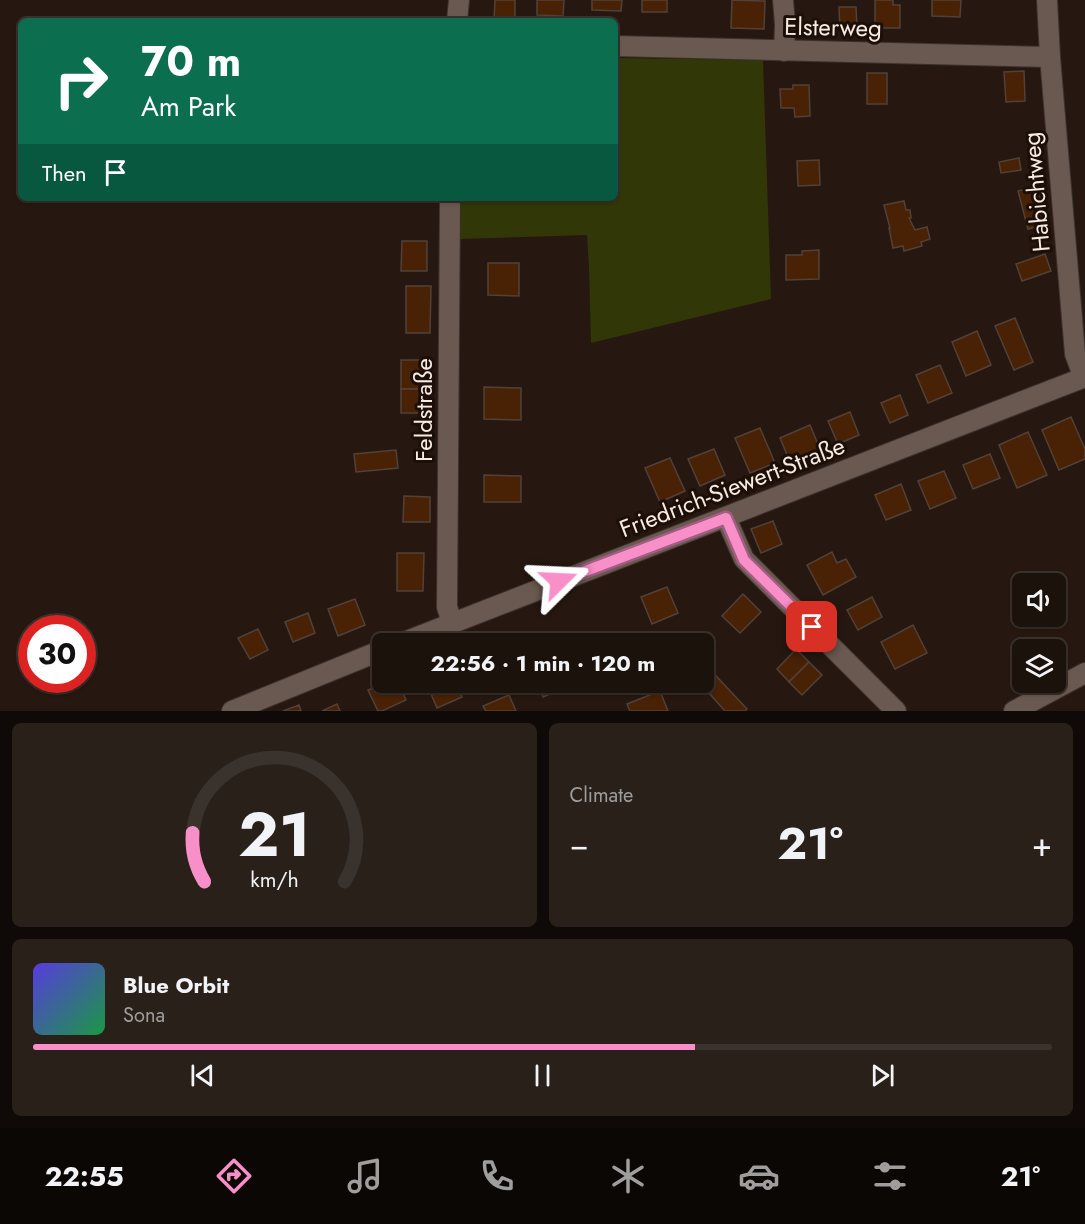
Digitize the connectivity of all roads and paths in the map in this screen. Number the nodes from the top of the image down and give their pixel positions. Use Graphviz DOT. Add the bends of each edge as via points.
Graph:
graph roads {
  1 [pos="459,0"];
  2 [pos="783,0"];
  3 [pos="1047,0"];
  4 [pos="457,18"];
  5 [pos="618,46"];
  6 [pos="784,51"];
  7 [pos="1050,57"];
  8 [pos="450,201"];
  9 [pos="1084,378"];
  10 [pos="726,518"];
  11 [pos="452,622"];
  12 [pos="426,633"];
  13 [pos="372,654"];
  14 [pos="1085,673"];
  15 [pos="262,704"];
  16 [pos="232,711"];
  17 [pos="896,711"];
  18 [pos="1014,711"];
  1 -- 4 [label="street"];
  2 -- 6 [label="street"];
  3 -- 7 [label="street, Habichtweg"];
  5 -- 6 [label="street, Elsterweg"];
  6 -- 7 [label="street, Elsterweg"];
  7 -- 9 [label="street, Habichtweg" via="1075,354"];
  8 -- 11 [label="street, Feldstraße" via="447,607"];
  9 -- 10 [label="street, Friedrich-Siewert-Straße"];
  10 -- 11 [label="street, Friedrich-Siewert-Straße"];
  10 -- 17 [label="street" via="744,560"];
  11 -- 12 [label="street, Friedrich-Siewert-Straße"];
  13 -- 15 [label="street"];
  14 -- 18 [label="street"];
  15 -- 16 [label="street"];
}
